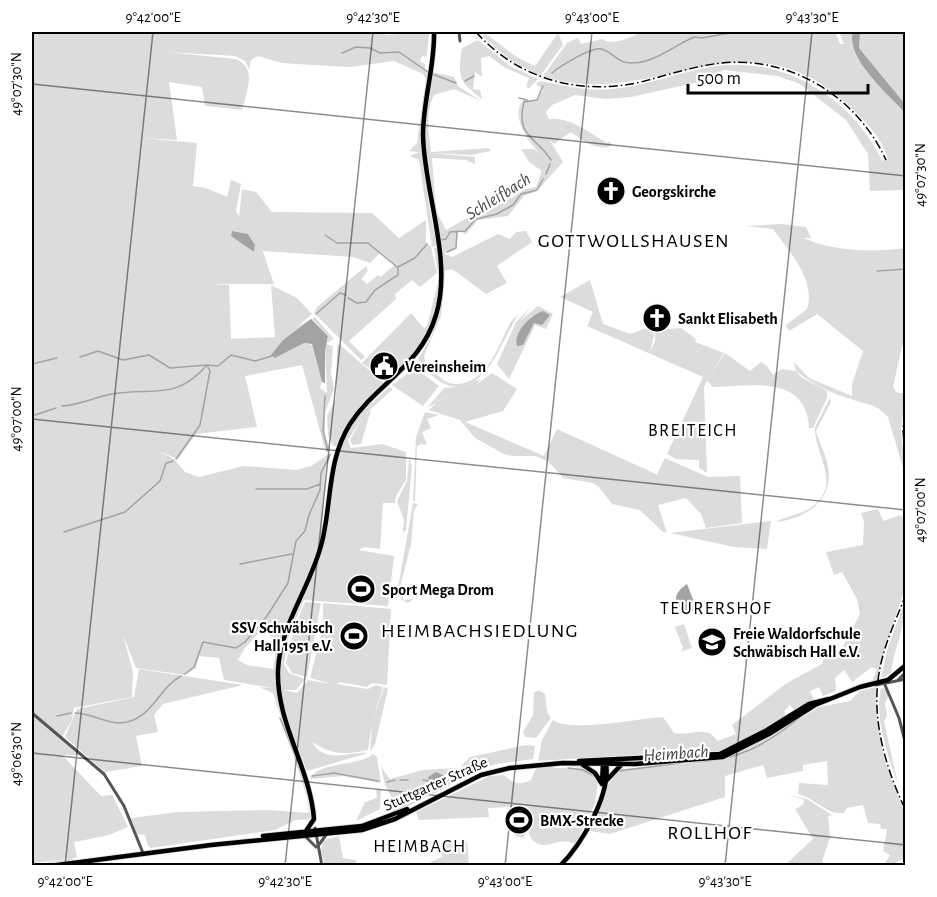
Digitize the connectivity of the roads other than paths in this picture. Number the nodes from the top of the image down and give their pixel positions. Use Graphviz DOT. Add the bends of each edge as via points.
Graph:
graph roads {
  1 [pos="434,32"];
  2 [pos="459,32"];
  3 [pos="460,41"];
  4 [pos="906,665"];
  5 [pos="906,672"];
  6 [pos="906,679"];
  7 [pos="896,681"];
  8 [pos="887,682"];
  9 [pos="835,699"];
  10 [pos="32,713"];
  11 [pos="904,735"];
  12 [pos="906,745"];
  13 [pos="906,762"];
  14 [pos="605,763"];
  15 [pos="580,764"];
  16 [pos="621,765"];
  17 [pos="602,785"];
  18 [pos="906,790"];
  19 [pos="314,820"];
  20 [pos="315,831"];
  21 [pos="328,832"];
  22 [pos="304,833"];
  23 [pos="317,848"];
  24 [pos="143,853"];
  25 [pos="52,865"];
  26 [pos="322,866"];
  27 [pos="560,866"];
  1 -- 19 [label="main road" via="423,139 439,252 440,296 431,330 403,370 356,415 341,441 332,468 322,541 281,648 279,698 310,786"];
  2 -- 3 [label="street"];
  4 -- 8 [label="main road"];
  5 -- 7 [label="street"];
  6 -- 7 [label="street"];
  7 -- 8 [label="street"];
  8 -- 9 [label="main road" via="860,687"];
  8 -- 11 [label="street"];
  9 -- 14 [label="main road, Stuttgarter Straße" via="809,704 720,753"];
  9 -- 16 [label="main road" via="815,705 723,757"];
  10 -- 24 [label="street" via="104,774 124,806"];
  11 -- 12 [label="street"];
  13 -- 18 [label="street"];
  14 -- 15 [label="main road, Stuttgarter Straße"];
  14 -- 16 [label="main road"];
  14 -- 17 [label="main road"];
  14 -- 21 [label="main road, Stuttgarter Straße" via="545,761 488,770 385,819"];
  15 -- 17 [label="main road" via="595,773"];
  15 -- 21 [label="main road, Stuttgarter Straße" via="498,770 386,822 357,831"];
  16 -- 17 [label="main road"];
  17 -- 27 [label="main road" via="588,829"];
  19 -- 20 [label="main road"];
  19 -- 21 [label="main road"];
  19 -- 22 [label="main road"];
  20 -- 21 [label="main road, Stuttgarter Straße"];
  20 -- 22 [label="main road, Stuttgarter Straße"];
  20 -- 23 [label="street"];
  21 -- 23 [label="street"];
  22 -- 23 [label="street"];
  22 -- 24 [label="main road, Stuttgarter Straße"];
  23 -- 26 [label="street"];
  24 -- 25 [label="main road, Stuttgarter Straße"];
}
